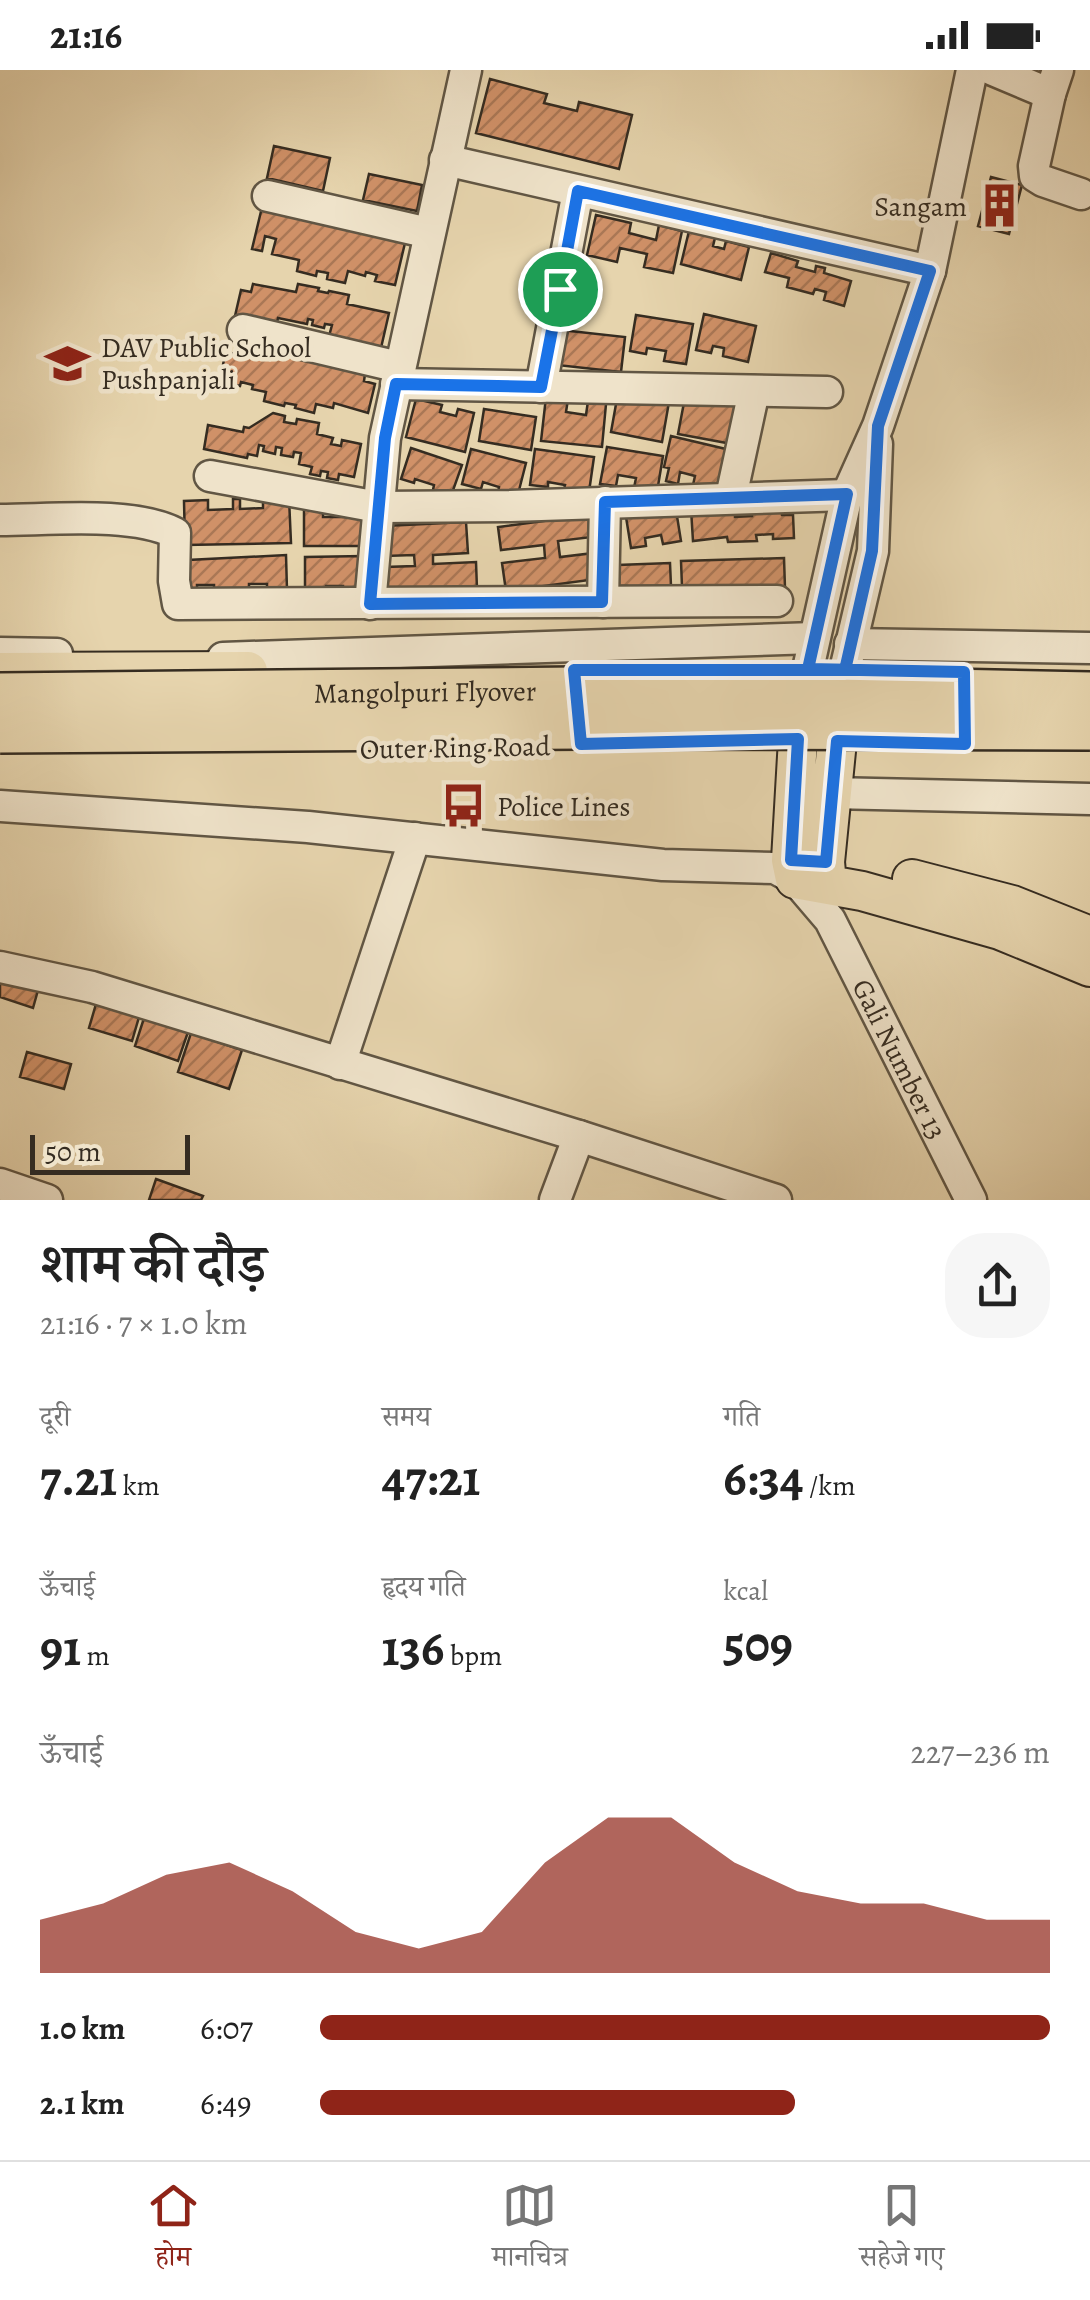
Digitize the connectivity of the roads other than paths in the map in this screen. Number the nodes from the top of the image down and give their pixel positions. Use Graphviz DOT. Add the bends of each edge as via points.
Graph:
graph roads {
  1 [pos="466,70"];
  2 [pos="972,70"];
  3 [pos="993,70"];
  4 [pos="1054,82"];
  5 [pos="445,160"];
  6 [pos="578,191"];
  7 [pos="1080,194"];
  8 [pos="268,196"];
  9 [pos="429,233"];
  10 [pos="930,271"];
  11 [pos="244,330"];
  12 [pos="398,376"];
  13 [pos="541,387"];
  14 [pos="754,390"];
  15 [pos="827,392"];
  16 [pos="878,426"];
  17 [pos="210,476"];
  18 [pos="847,494"];
  19 [pos="732,497"];
  20 [pos="605,502"];
  21 [pos="378,507"];
  22 [pos="0,520"];
  23 [pos="777,601"];
  24 [pos="602,602"];
  25 [pos="370,604"];
  26 [pos="1090,648"];
  27 [pos="0,653"];
  28 [pos="829,655"];
  29 [pos="574,670"];
  30 [pos="0,672"];
  31 [pos="153,672"];
  32 [pos="964,672"];
  33 [pos="1090,674"];
  34 [pos="1090,695"];
  35 [pos="0,696"];
  36 [pos="1090,726"];
  37 [pos="0,730"];
  38 [pos="798,739"];
  39 [pos="837,741"];
  40 [pos="0,744"];
  41 [pos="581,744"];
  42 [pos="965,744"];
  43 [pos="150,746"];
  44 [pos="1090,746"];
  45 [pos="831,794"];
  46 [pos="1090,799"];
  47 [pos="0,806"];
  48 [pos="414,838"];
  49 [pos="807,879"];
  50 [pos="1090,936"];
  51 [pos="0,967"];
  52 [pos="1090,967"];
  53 [pos="340,1064"];
  54 [pos="578,1136"];
  55 [pos="0,1184"];
  56 [pos="964,1199"];
  57 [pos="47,1200"];
  58 [pos="555,1200"];
  59 [pos="776,1200"];
  1 -- 5 [label="street"];
  2 -- 10 [label="street"];
  3 -- 4 [label="street"];
  4 -- 7 [label="street" via="1035,176"];
  5 -- 6 [label="street"];
  5 -- 9 [label="street"];
  6 -- 10 [label="street"];
  6 -- 13 [label="street"];
  8 -- 9 [label="street"];
  9 -- 12 [label="street"];
  10 -- 16 [label="street"];
  11 -- 12 [label="street"];
  12 -- 13 [label="street"];
  12 -- 21 [label="street"];
  13 -- 14 [label="street"];
  14 -- 15 [label="street"];
  14 -- 19 [label="street"];
  16 -- 18 [label="street"];
  16 -- 28 [label="street" via="872,551"];
  17 -- 21 [label="street"];
  18 -- 19 [label="street"];
  18 -- 28 [label="street"];
  19 -- 20 [label="street"];
  20 -- 21 [label="street"];
  20 -- 24 [label="street"];
  21 -- 25 [label="street"];
  22 -- 25 [label="street" via="164,527 175,533 178,604"];
  23 -- 24 [label="street"];
  24 -- 25 [label="street"];
  26 -- 28 [label="street"];
  27 -- 28 [label="street" via="236,659"];
  28 -- 29 [label="main road"];
  28 -- 32 [label="main road"];
  29 -- 31 [label="main road"];
  29 -- 41 [label="main road"];
  30 -- 31 [label="main road"];
  31 -- 43 [label="main road"];
  32 -- 33 [label="main road"];
  32 -- 42 [label="main road"];
  34 -- 35 [label="highway, Mangolpuri Flyover, bridge" via="760,688"];
  36 -- 37 [label="highway, Mangolpuri Flyover, bridge"];
  38 -- 39 [label="main road, Outer Ring Road"];
  38 -- 41 [label="main road, Outer Ring Road"];
  38 -- 49 [label="main road"];
  39 -- 42 [label="main road, Outer Ring Road"];
  39 -- 45 [label="main road"];
  40 -- 43 [label="main road, Outer Ring Road"];
  41 -- 43 [label="main road, Outer Ring Road"];
  42 -- 44 [label="main road, Outer Ring Road"];
  45 -- 46 [label="street"];
  45 -- 49 [label="main road"];
  47 -- 48 [label="street"];
  48 -- 49 [label="street"];
  48 -- 53 [label="street"];
  49 -- 50 [label="main road" via="868,868 1012,905"];
  49 -- 52 [label="main road" via="1000,930"];
  49 -- 56 [label="street, Gali Number 13"];
  51 -- 53 [label="street" via="92,987"];
  53 -- 54 [label="street"];
  54 -- 58 [label="street"];
  54 -- 59 [label="street"];
  55 -- 57 [label="street"];
}
